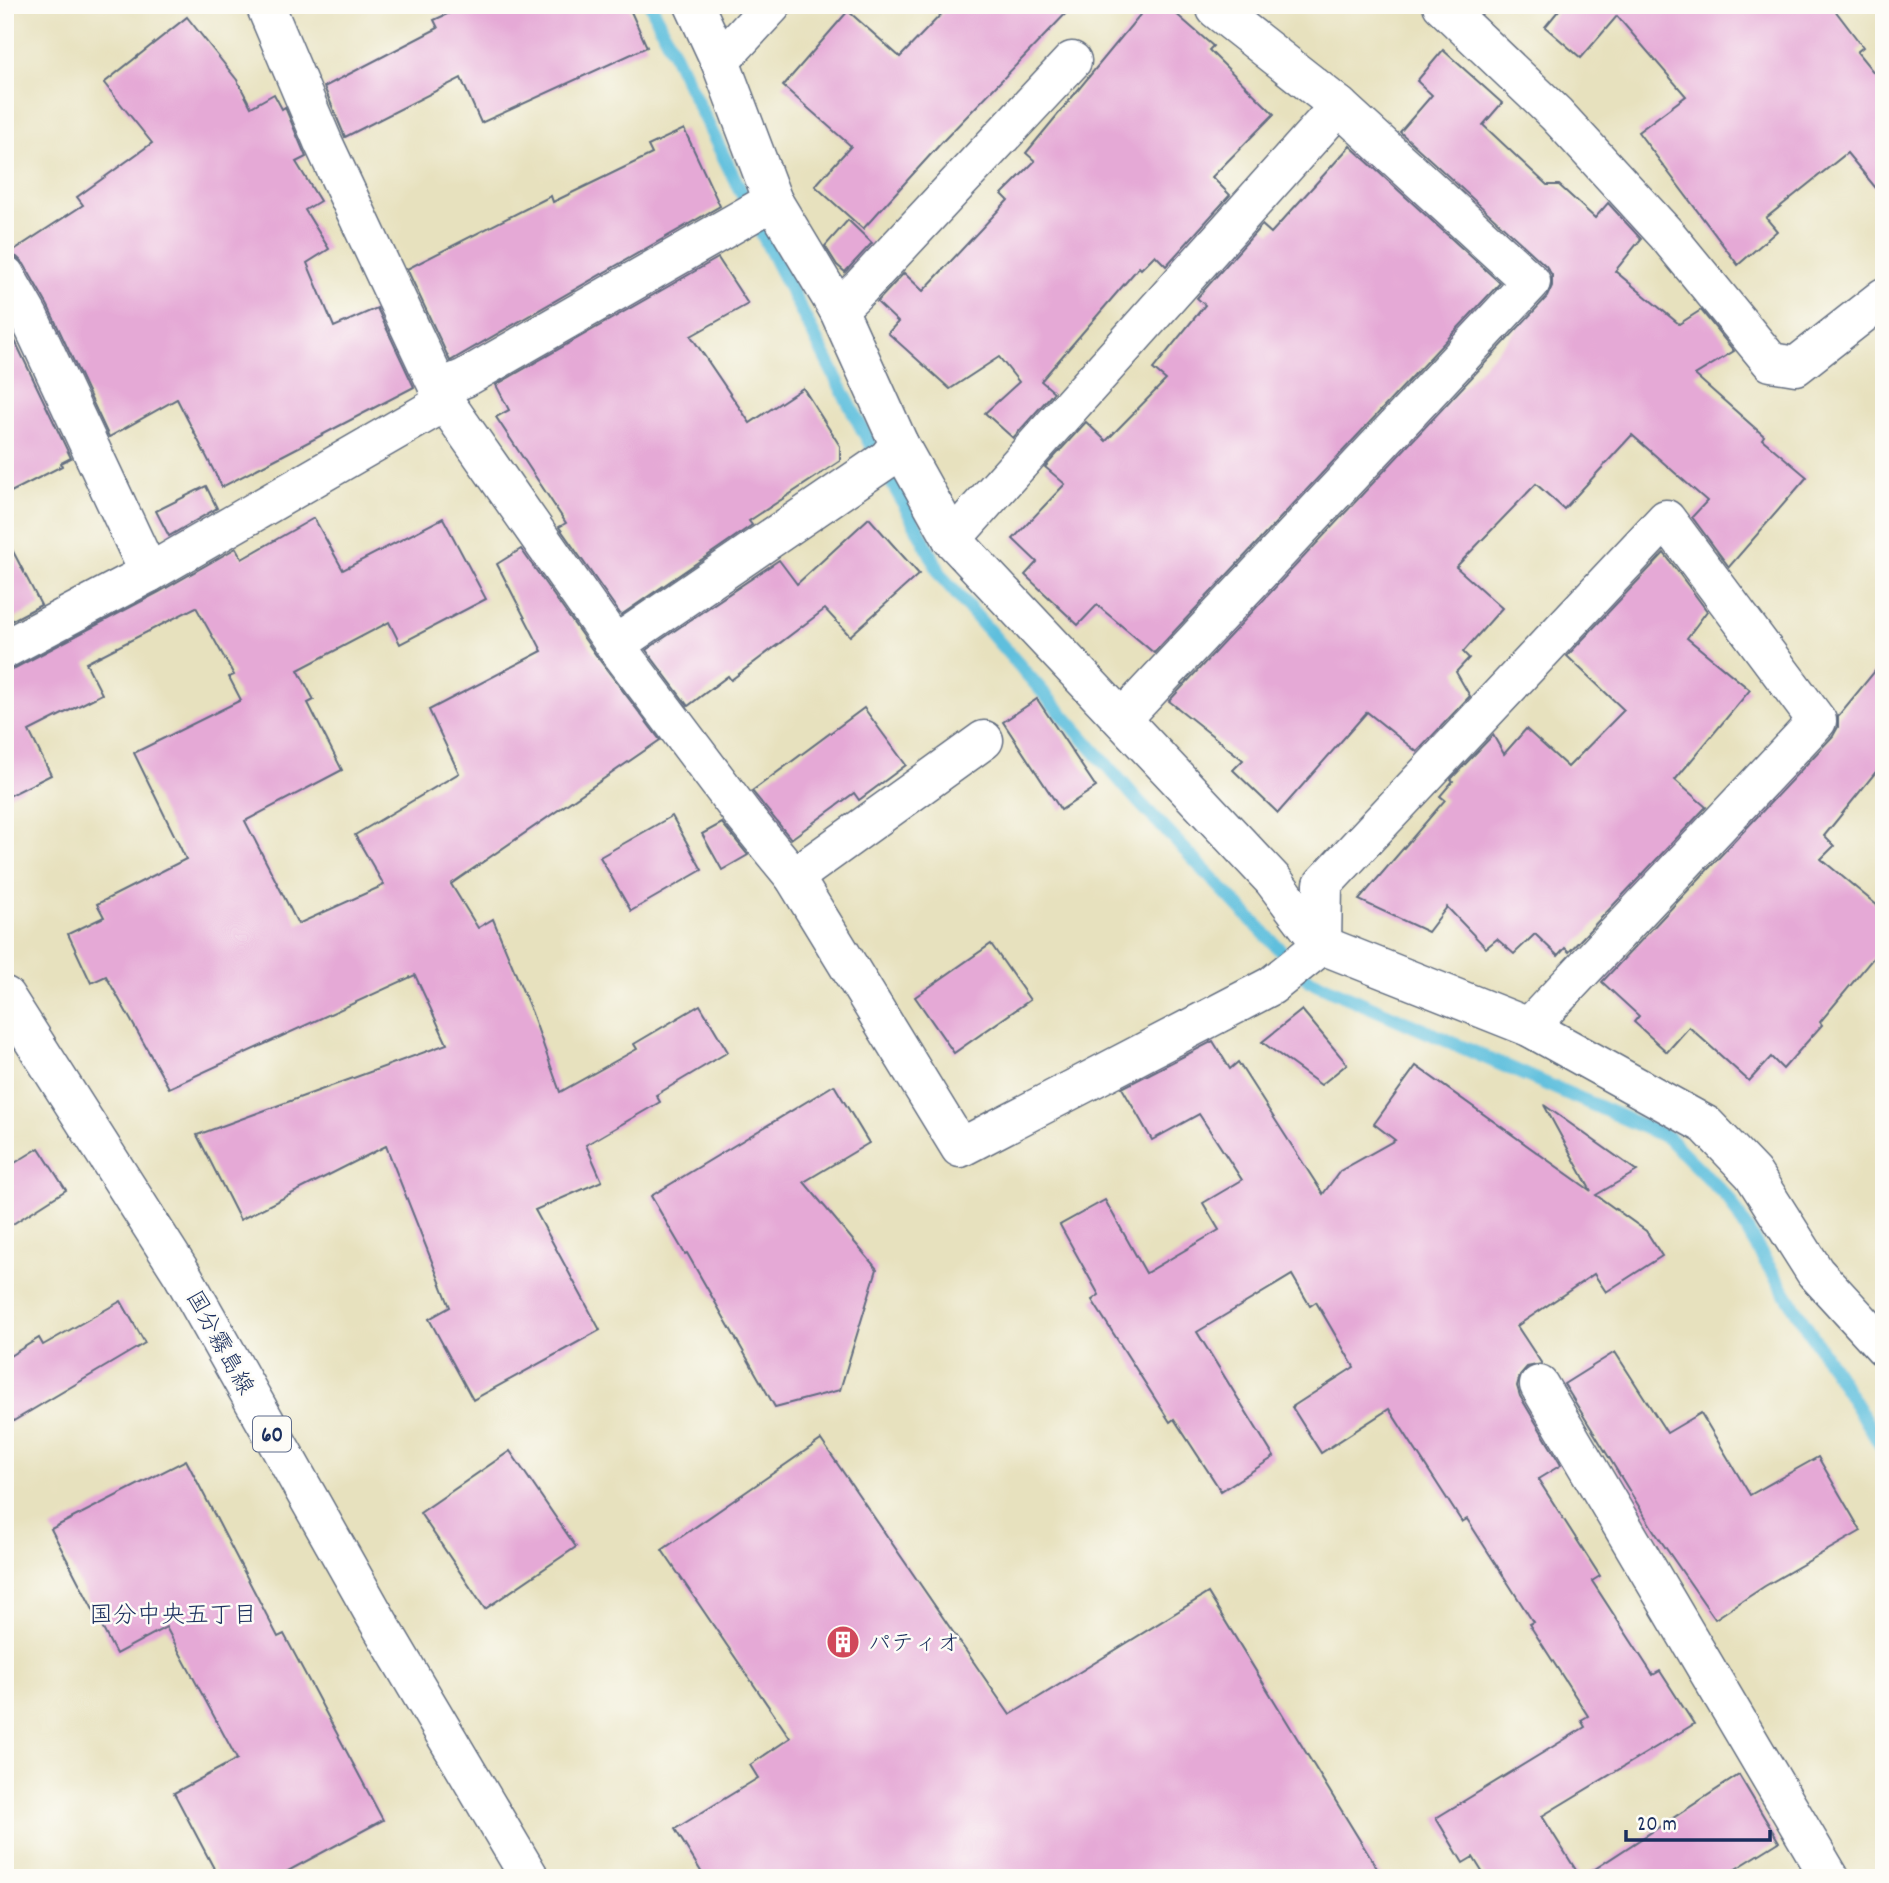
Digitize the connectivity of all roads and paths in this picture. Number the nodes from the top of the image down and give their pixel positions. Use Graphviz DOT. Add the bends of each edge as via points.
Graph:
graph roads {
  1 [pos="265,5"];
  2 [pos="694,5"];
  3 [pos="772,5"];
  4 [pos="1442,5"];
  5 [pos="1216,9"];
  6 [pos="720,61"];
  7 [pos="1072,61"];
  8 [pos="1339,106"];
  9 [pos="755,211"];
  10 [pos="5,275"];
  11 [pos="1884,297"];
  12 [pos="838,309"];
  13 [pos="442,396"];
  14 [pos="881,461"];
  15 [pos="952,539"];
  16 [pos="149,573"];
  17 [pos="615,645"];
  18 [pos="5,649"];
  19 [pos="1123,718"];
  20 [pos="984,740"];
  21 [pos="794,877"];
  22 [pos="1301,962"];
  23 [pos="5,996"];
  24 [pos="1529,1027"];
  25 [pos="1884,1347"];
  26 [pos="1539,1385"];
  27 [pos="530,1878"];
  28 [pos="1830,1878"];
  1 -- 13 [label="street"];
  2 -- 6 [label="street"];
  3 -- 6 [label="street"];
  4 -- 11 [label="street" via="1556,114 1667,235 1771,362 1796,366"];
  5 -- 8 [label="street"];
  6 -- 9 [label="street"];
  7 -- 12 [label="street"];
  8 -- 15 [label="street"];
  8 -- 19 [label="street" via="1531,282"];
  9 -- 12 [label="street"];
  9 -- 13 [label="street" via="465,378"];
  10 -- 16 [label="street"];
  12 -- 14 [label="street"];
  13 -- 16 [label="street"];
  13 -- 17 [label="street"];
  14 -- 15 [label="street"];
  14 -- 17 [label="street"];
  15 -- 19 [label="street"];
  16 -- 18 [label="street"];
  17 -- 21 [label="street"];
  19 -- 22 [label="street" via="1273,880"];
  20 -- 21 [label="street"];
  21 -- 22 [label="street" via="960,1148"];
  22 -- 24 [label="street"];
  22 -- 24 [label="street" via="1323,884 1666,520 1817,722"];
  23 -- 27 [label="street, 国分霧島線 / 60" via="183,1274 379,1623"];
  24 -- 25 [label="street" via="1706,1125 1754,1174 1815,1272"];
  26 -- 28 [label="street"];
}
